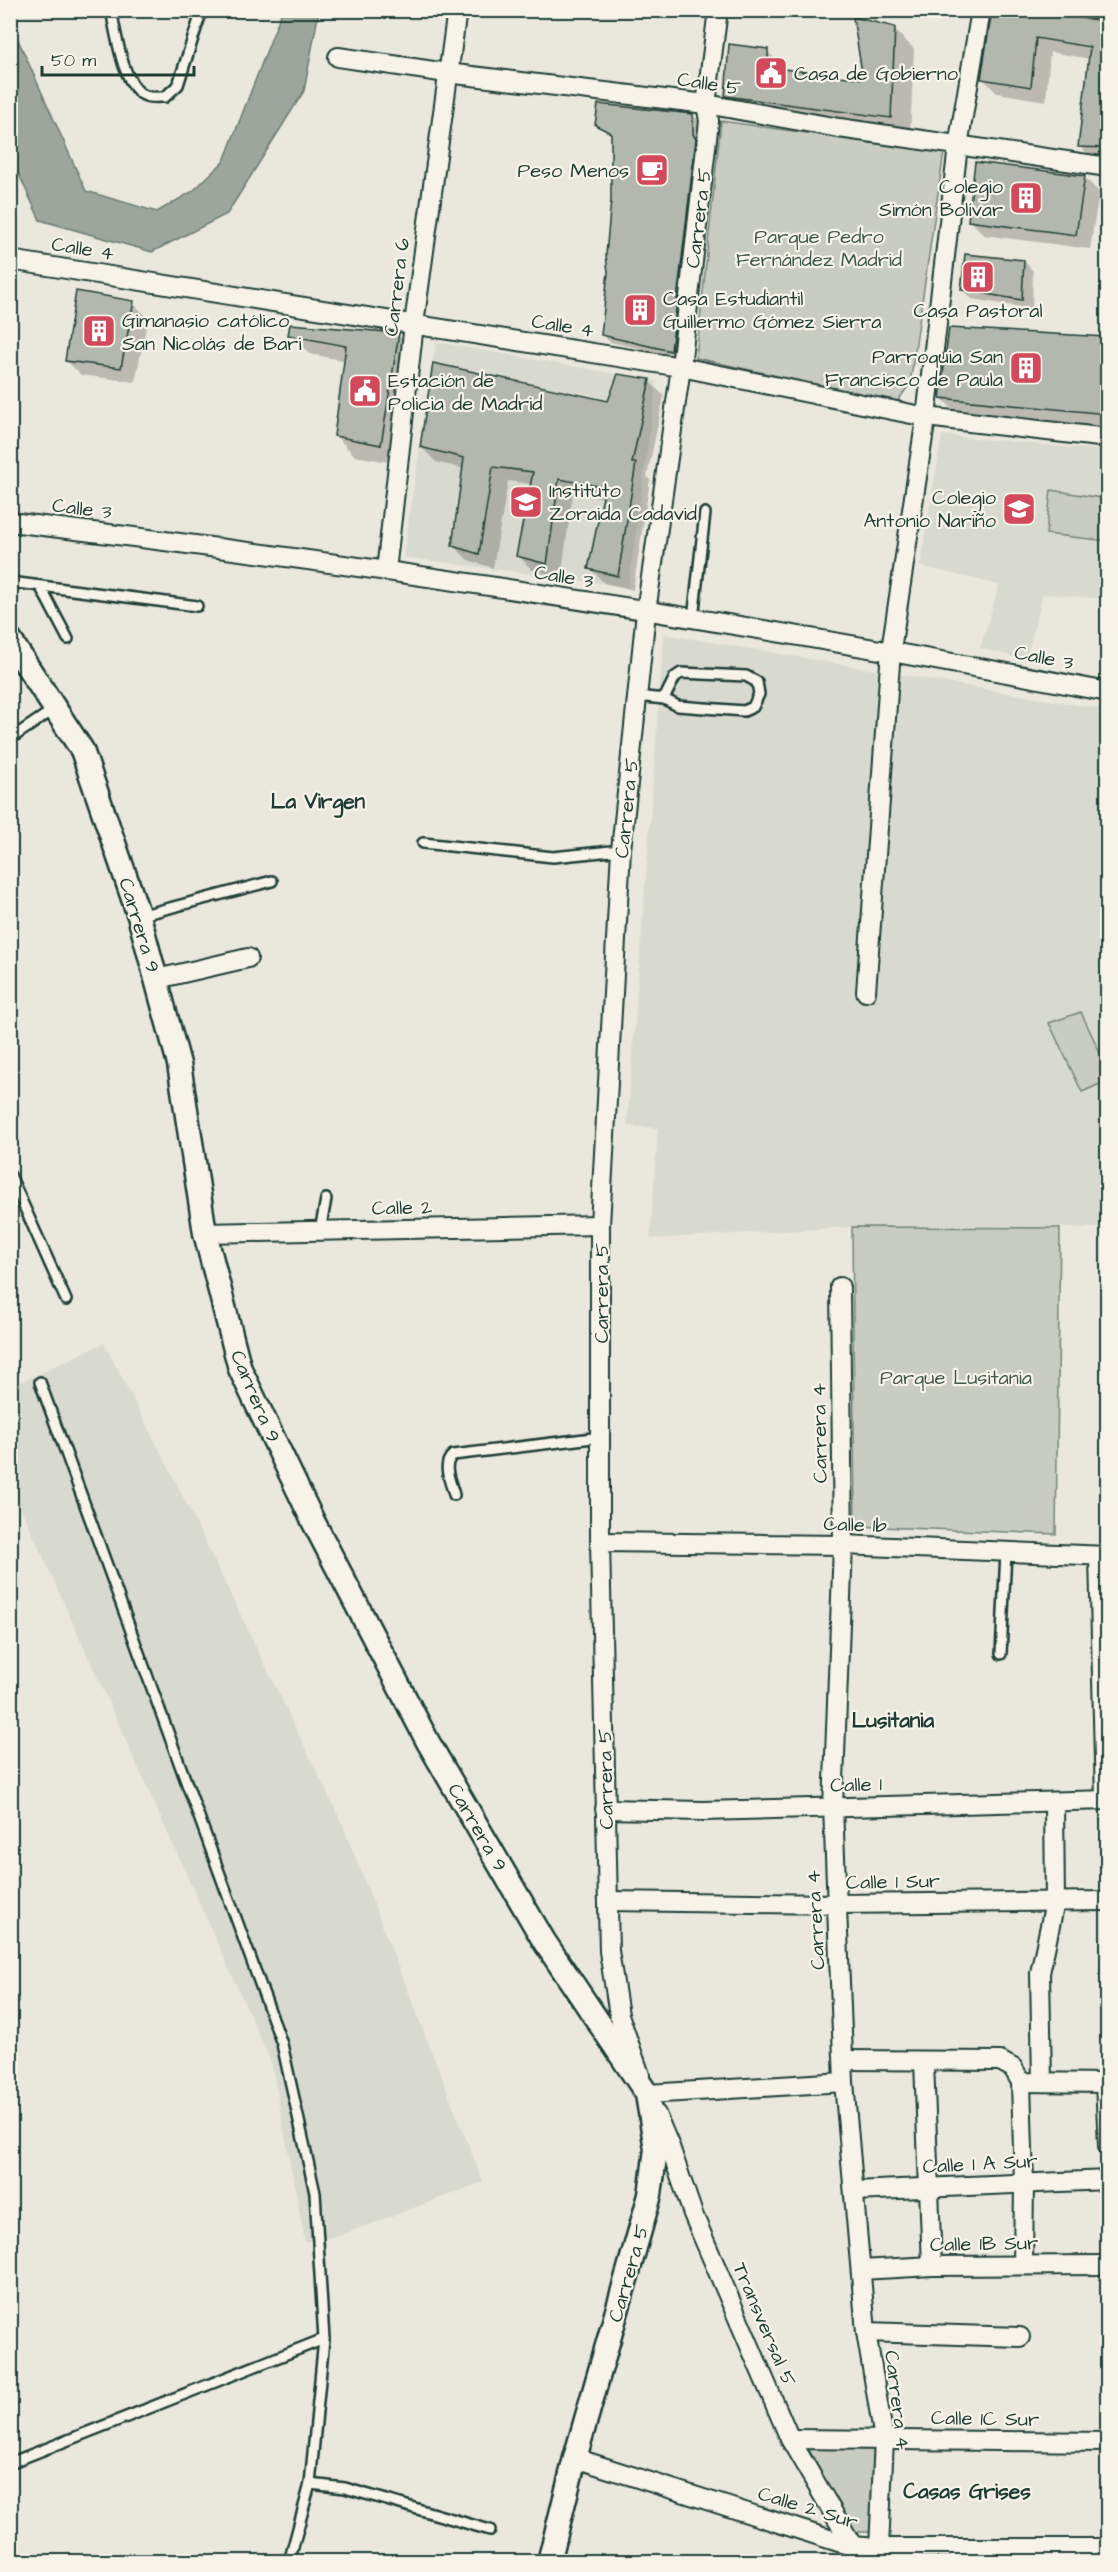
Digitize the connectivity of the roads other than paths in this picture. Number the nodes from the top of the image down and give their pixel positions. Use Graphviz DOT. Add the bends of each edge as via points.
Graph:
graph roads {
  1 [pos="111,10"];
  2 [pos="457,10"];
  3 [pos="718,10"];
  4 [pos="981,10"];
  5 [pos="199,11"];
  6 [pos="338,57"];
  7 [pos="447,73"];
  8 [pos="706,104"];
  9 [pos="958,146"];
  10 [pos="1107,167"];
  11 [pos="10,260"];
  12 [pos="414,324"];
  13 [pos="681,367"];
  14 [pos="926,417"];
  15 [pos="1107,438"];
  16 [pos="705,513"];
  17 [pos="10,522"];
  18 [pos="386,571"];
  19 [pos="10,582"];
  20 [pos="40,586"];
  21 [pos="197,606"];
  22 [pos="646,612"];
  23 [pos="693,619"];
  24 [pos="68,639"];
  25 [pos="10,640"];
  26 [pos="891,650"];
  27 [pos="1107,692"];
  28 [pos="637,696"];
  29 [pos="664,699"];
  30 [pos="56,708"];
  31 [pos="10,739"];
  32 [pos="423,843"];
  33 [pos="621,850"];
  34 [pos="272,881"];
  35 [pos="139,916"];
  36 [pos="248,958"];
  37 [pos="157,979"];
  38 [pos="866,992"];
  39 [pos="10,1175"];
  40 [pos="326,1199"];
  41 [pos="600,1225"];
  42 [pos="320,1231"];
  43 [pos="206,1233"];
  44 [pos="840,1287"];
  45 [pos="66,1300"];
  46 [pos="40,1382"];
  47 [pos="601,1437"];
  48 [pos="454,1495"];
  49 [pos="600,1542"];
  50 [pos="843,1545"];
  51 [pos="1006,1552"];
  52 [pos="1103,1556"];
  53 [pos="1001,1654"];
  54 [pos="1105,1655"];
  55 [pos="1106,1704"];
  56 [pos="1106,1800"];
  57 [pos="1054,1802"];
  58 [pos="833,1807"];
  59 [pos="605,1809"];
  60 [pos="608,1901"];
  61 [pos="1107,1901"];
  62 [pos="1055,1902"];
  63 [pos="836,1904"];
  64 [pos="844,2060"];
  65 [pos="924,2062"];
  66 [pos="844,2082"];
  67 [pos="1021,2082"];
  68 [pos="1042,2082"];
  69 [pos="1106,2083"];
  70 [pos="647,2094"];
  71 [pos="1107,2146"];
  72 [pos="1107,2180"];
  73 [pos="1024,2183"];
  74 [pos="931,2188"];
  75 [pos="854,2191"];
  76 [pos="1023,2265"];
  77 [pos="1107,2265"];
  78 [pos="932,2266"];
  79 [pos="861,2270"];
  80 [pos="866,2332"];
  81 [pos="1020,2337"];
  82 [pos="324,2339"];
  83 [pos="790,2439"];
  84 [pos="884,2439"];
  85 [pos="1107,2442"];
  86 [pos="575,2458"];
  87 [pos="10,2463"];
  88 [pos="310,2484"];
  89 [pos="489,2530"];
  90 [pos="851,2546"];
  91 [pos="879,2548"];
  92 [pos="1101,2552"];
  93 [pos="1002,2554"];
  94 [pos="290,2562"];
  95 [pos="549,2562"];
  96 [pos="862,2562"];
  1 -- 5 [label="lane" via="133,87 146,96 165,97 178,85"];
  2 -- 7 [label="street, Carrera 6"];
  3 -- 8 [label="street, Carrera 5"];
  4 -- 9 [label="street"];
  6 -- 7 [label="street, Calle 5"];
  7 -- 8 [label="street, Calle 5"];
  7 -- 12 [label="street, Carrera 6"];
  8 -- 9 [label="street, Calle 5"];
  8 -- 13 [label="street, Carrera 5" via="709,121"];
  9 -- 10 [label="street, Calle 5"];
  9 -- 14 [label="street"];
  11 -- 12 [label="street, Calle 4"];
  12 -- 13 [label="street, Calle 4"];
  12 -- 18 [label="street, Carrera 6"];
  13 -- 14 [label="street, Calle 4"];
  13 -- 22 [label="street, Carrera 5"];
  14 -- 15 [label="street, Calle 4"];
  14 -- 26 [label="street"];
  16 -- 23 [label="lane"];
  17 -- 18 [label="street, Calle 3"];
  18 -- 22 [label="street, Calle 3"];
  19 -- 20 [label="lane"];
  20 -- 21 [label="lane"];
  20 -- 24 [label="lane"];
  22 -- 23 [label="street, Calle 3"];
  22 -- 28 [label="street, Carrera 5"];
  23 -- 26 [label="street, Calle 3"];
  25 -- 30 [label="street, Carrera 9"];
  26 -- 27 [label="street, Calle 3"];
  26 -- 38 [label="street"];
  28 -- 29 [label="lane"];
  28 -- 33 [label="street, Carrera 5"];
  29 -- 29 [label="lane" via="678,706 744,711 753,706 759,694 757,682 746,676 681,673"];
  30 -- 31 [label="lane"];
  30 -- 35 [label="street, Carrera 9" via="82,750"];
  32 -- 33 [label="lane" via="553,857"];
  33 -- 41 [label="street, Carrera 5"];
  34 -- 35 [label="lane"];
  35 -- 37 [label="street, Carrera 9"];
  36 -- 37 [label="street"];
  37 -- 43 [label="street, Carrera 9" via="179,1064"];
  39 -- 45 [label="lane"];
  40 -- 42 [label="lane"];
  41 -- 42 [label="street, Calle 2"];
  41 -- 47 [label="street, Carrera 5"];
  42 -- 43 [label="street, Calle 2"];
  43 -- 70 [label="street, Carrera 9" via="240,1369 313,1521 428,1742 544,1941"];
  44 -- 50 [label="street, Carrera 4"];
  46 -- 82 [label="lane" via="282,2044 315,2193"];
  47 -- 48 [label="lane" via="453,1455 446,1466"];
  47 -- 49 [label="street, Carrera 5"];
  49 -- 50 [label="street, Calle 1b"];
  49 -- 59 [label="street, Carrera 5"];
  50 -- 51 [label="street, Calle 1b"];
  50 -- 58 [label="street, Carrera 4"];
  51 -- 52 [label="street, Calle 1b"];
  51 -- 53 [label="lane"];
  52 -- 54 [label="street"];
  54 -- 55 [label="street"];
  55 -- 56 [label="street"];
  56 -- 57 [label="street, Calle 1"];
  57 -- 58 [label="street, Calle 1"];
  57 -- 62 [label="street"];
  58 -- 59 [label="street, Calle 1"];
  58 -- 63 [label="street, Carrera 4"];
  59 -- 60 [label="street, Carrera 5"];
  60 -- 63 [label="street, Calle 1 Sur"];
  60 -- 70 [label="street, Carrera 5" via="609,1951 619,2015"];
  61 -- 62 [label="street, Calle 1 Sur"];
  62 -- 63 [label="street, Calle 1 Sur"];
  62 -- 68 [label="street" via="1040,1973"];
  63 -- 64 [label="street, Carrera 4"];
  64 -- 65 [label="street"];
  64 -- 66 [label="street, Carrera 4"];
  65 -- 67 [label="street" via="1000,2061 1013,2068"];
  65 -- 74 [label="street"];
  66 -- 70 [label="street"];
  66 -- 75 [label="street, Carrera 4"];
  67 -- 68 [label="street"];
  67 -- 73 [label="street"];
  68 -- 69 [label="street"];
  69 -- 71 [label="street"];
  70 -- 83 [label="street, Transversal 5" via="693,2214"];
  70 -- 86 [label="street, Carrera 5" via="656,2149 650,2195"];
  72 -- 73 [label="street, Calle 1 A Sur"];
  73 -- 74 [label="street, Calle 1 A Sur"];
  73 -- 76 [label="street"];
  74 -- 75 [label="street, Calle 1 A Sur"];
  74 -- 78 [label="street"];
  75 -- 79 [label="street, Carrera 4"];
  76 -- 77 [label="street, Calle 1B Sur"];
  76 -- 78 [label="street, Calle 1B Sur"];
  78 -- 79 [label="street, Calle 1B Sur"];
  79 -- 80 [label="street, Carrera 4"];
  80 -- 81 [label="street"];
  80 -- 84 [label="street, Carrera 4"];
  82 -- 87 [label="lane"];
  82 -- 88 [label="lane"];
  83 -- 84 [label="street, Calle 1C Sur"];
  83 -- 90 [label="street, Transversal 5"];
  84 -- 85 [label="street, Calle 1C Sur"];
  84 -- 91 [label="street, Carrera 4"];
  86 -- 90 [label="street, Calle 2 Sur"];
  86 -- 95 [label="street, Carrera 5"];
  88 -- 89 [label="lane" via="345,2488"];
  88 -- 94 [label="lane"];
  90 -- 91 [label="street, Calle 2 Sur"];
  90 -- 96 [label="street, Transversal 5"];
  91 -- 93 [label="street, Calle 2 Sur"];
  92 -- 93 [label="street, Calle 2 Sur"];
}
